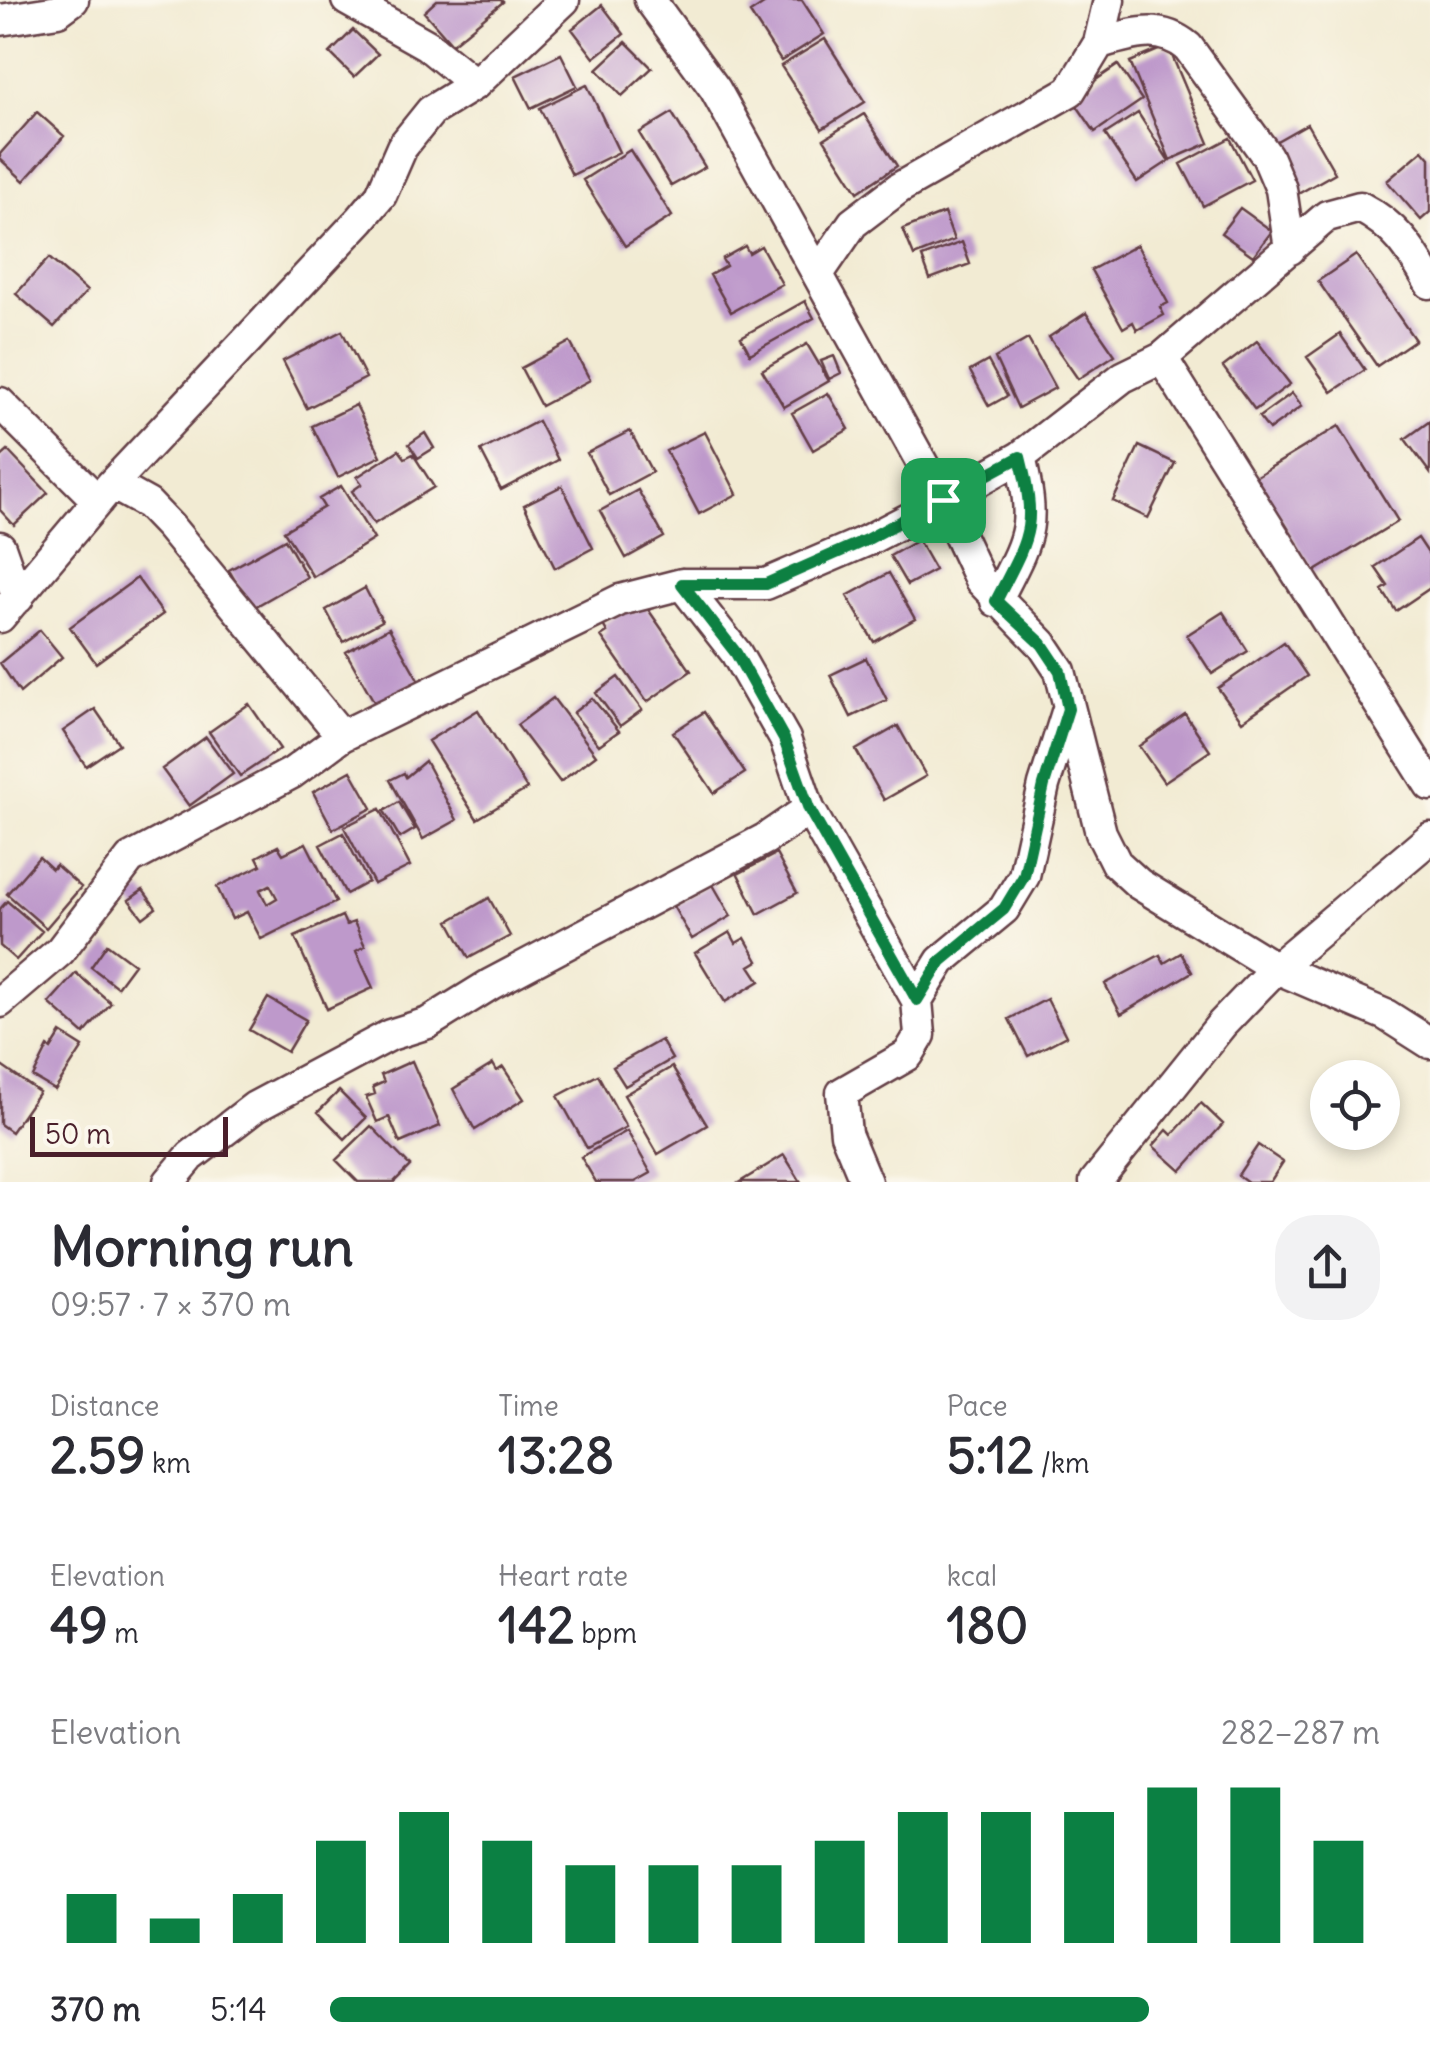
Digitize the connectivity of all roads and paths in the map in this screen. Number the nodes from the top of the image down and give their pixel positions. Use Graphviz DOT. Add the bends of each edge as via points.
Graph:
graph roads {
  1 [pos="73,0"];
  2 [pos="347,0"];
  3 [pos="564,0"];
  4 [pos="650,0"];
  5 [pos="1109,0"];
  6 [pos="0,20"];
  7 [pos="1099,44"];
  8 [pos="475,84"];
  9 [pos="1290,249"];
  10 [pos="818,274"];
  11 [pos="1430,283"];
  12 [pos="1162,358"];
  13 [pos="0,403"];
  14 [pos="1020,457"];
  15 [pos="105,493"];
  16 [pos="943,500"];
  17 [pos="0,547"];
  18 [pos="682,584"];
  19 [pos="996,601"];
  20 [pos="9,608"];
  21 [pos="1068,709"];
  22 [pos="342,736"];
  23 [pos="1430,786"];
  24 [pos="809,809"];
  25 [pos="1430,838"];
  26 [pos="1276,968"];
  27 [pos="917,1000"];
  28 [pos="0,1002"];
  29 [pos="1430,1043"];
  30 [pos="169,1182"];
  31 [pos="866,1182"];
  32 [pos="1095,1182"];
  1 -- 6 [label="street" via="58,11"];
  2 -- 8 [label="street" via="427,45"];
  3 -- 8 [label="street"];
  4 -- 10 [label="street" via="715,89"];
  5 -- 7 [label="street"];
  7 -- 9 [label="street" via="1148,30 1171,33 1188,47 1267,156 1281,189"];
  7 -- 10 [label="street" via="1070,91 900,188 853,223"];
  8 -- 15 [label="street" via="431,111 402,147 381,195"];
  9 -- 11 [label="street" via="1327,216 1360,207 1406,240"];
  9 -- 12 [label="street"];
  10 -- 16 [label="street"];
  12 -- 14 [label="street" via="1123,378"];
  12 -- 23 [label="street"];
  13 -- 15 [label="street"];
  14 -- 16 [label="street"];
  14 -- 19 [label="street" via="1032,509 1024,545"];
  15 -- 20 [label="street"];
  15 -- 22 [label="street" via="148,504"];
  16 -- 18 [label="street" via="766,584"];
  16 -- 19 [label="street"];
  17 -- 20 [label="street"];
  18 -- 22 [label="street" via="620,600"];
  18 -- 24 [label="street" via="736,653 765,704"];
  19 -- 21 [label="street" via="1060,671"];
  21 -- 26 [label="street" via="1101,832 1116,862 1140,884"];
  21 -- 27 [label="street" via="1024,876 1004,909 941,961"];
  22 -- 28 [label="street" via="292,774 130,859 60,950"];
  24 -- 27 [label="street"];
  24 -- 30 [label="street" via="766,839 428,1023 390,1035 255,1106"];
  25 -- 26 [label="street"];
  26 -- 29 [label="street" via="1386,1015"];
  26 -- 32 [label="street" via="1222,1024"];
  27 -- 31 [label="street" via="920,1035 908,1055 842,1094 846,1134"];
}
